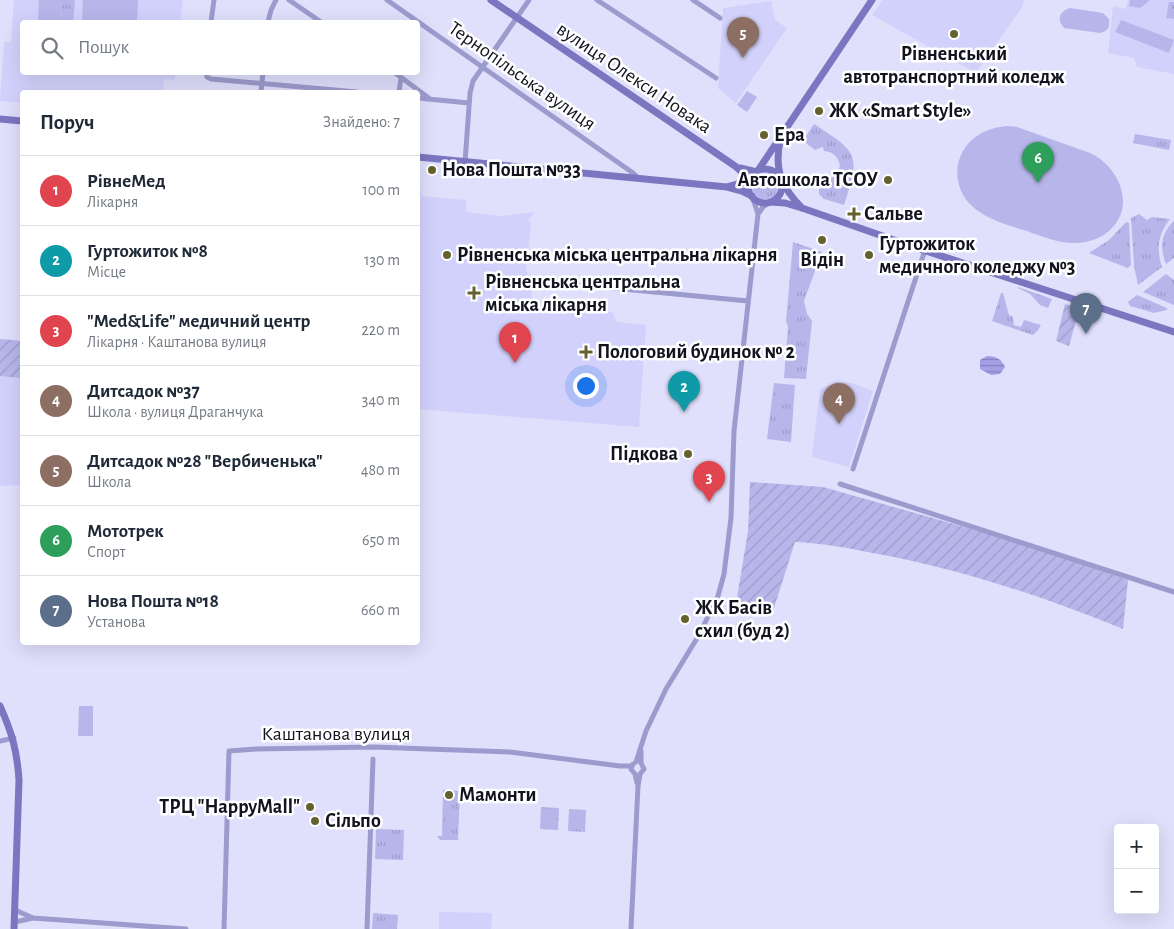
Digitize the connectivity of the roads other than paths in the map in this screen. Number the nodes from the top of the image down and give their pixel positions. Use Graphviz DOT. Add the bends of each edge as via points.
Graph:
graph roads {
  1 [pos="214,0"];
  2 [pos="276,0"];
  3 [pos="289,0"];
  4 [pos="387,0"];
  5 [pos="491,0"];
  6 [pos="529,0"];
  7 [pos="597,0"];
  8 [pos="693,0"];
  9 [pos="872,0"];
  10 [pos="517,17"];
  11 [pos="720,18"];
  12 [pos="211,20"];
  13 [pos="268,20"];
  14 [pos="318,20"];
  15 [pos="416,20"];
  16 [pos="420,23"];
  17 [pos="483,66"];
  18 [pos="206,75"];
  19 [pos="263,75"];
  20 [pos="398,75"];
  21 [pos="401,78"];
  22 [pos="716,78"];
  23 [pos="262,83"];
  24 [pos="261,90"];
  25 [pos="336,90"];
  26 [pos="399,90"];
  27 [pos="418,90"];
  28 [pos="420,92"];
  29 [pos="420,98"];
  30 [pos="430,99"];
  31 [pos="469,103"];
  32 [pos="0,119"];
  33 [pos="20,121"];
  34 [pos="782,135"];
  35 [pos="420,157"];
  36 [pos="465,162"];
  37 [pos="735,166"];
  38 [pos="757,172"];
  39 [pos="638,178"];
  40 [pos="749,181"];
  41 [pos="781,181"];
  42 [pos="727,187"];
  43 [pos="752,196"];
  44 [pos="770,202"];
  45 [pos="802,208"];
  46 [pos="758,214"];
  47 [pos="925,250"];
  48 [pos="540,281"];
  49 [pos="748,301"];
  50 [pos="1174,332"];
  51 [pos="852,469"];
  52 [pos="840,484"];
  53 [pos="1174,592"];
  54 [pos="0,706"];
  55 [pos="14,738"];
  56 [pos="0,741"];
  57 [pos="373,760"];
  58 [pos="636,768"];
  59 [pos="15,910"];
  60 [pos="33,918"];
  61 [pos="14,925"];
  62 [pos="186,929"];
  63 [pos="224,929"];
  64 [pos="367,929"];
  65 [pos="631,929"];
  1 -- 12 [label="street"];
  2 -- 13 [label="street"];
  3 -- 14 [label="street"];
  4 -- 15 [label="street, Тернопільська вулиця"];
  5 -- 10 [label="main road, вулиця Олекси Новака"];
  6 -- 10 [label="street"];
  7 -- 22 [label="street"];
  8 -- 11 [label="street"];
  9 -- 34 [label="main road"];
  10 -- 17 [label="street"];
  10 -- 37 [label="main road, вулиця Олекси Новака"];
  16 -- 17 [label="street, Тернопільська вулиця"];
  17 -- 31 [label="street" via="471,87"];
  17 -- 39 [label="street, Тернопільська вулиця"];
  18 -- 23 [label="street" via="211,79"];
  19 -- 23 [label="street"];
  20 -- 21 [label="street"];
  21 -- 26 [label="street"];
  21 -- 27 [label="street"];
  23 -- 24 [label="street"];
  23 -- 25 [label="street"];
  28 -- 30 [label="street"];
  29 -- 30 [label="street"];
  30 -- 31 [label="street"];
  31 -- 36 [label="street"];
  32 -- 33 [label="main road"];
  34 -- 38 [label="main road"];
  34 -- 41 [label="main road" via="778,162"];
  35 -- 36 [label="main road"];
  36 -- 39 [label="main road"];
  37 -- 38 [label="main road, вулиця Олекси Новака"];
  37 -- 40 [label="main road, вулиця Олекси Новака"];
  38 -- 40 [label="main road"];
  38 -- 41 [label="main road" via="772,171"];
  39 -- 42 [label="main road"];
  40 -- 42 [label="main road"];
  40 -- 43 [label="main road"];
  41 -- 44 [label="main road" via="779,196"];
  41 -- 45 [label="main road"];
  42 -- 43 [label="main road"];
  43 -- 44 [label="main road" via="762,203"];
  43 -- 46 [label="street"];
  44 -- 45 [label="main road"];
  44 -- 46 [label="street"];
  45 -- 47 [label="main road"];
  46 -- 49 [label="street"];
  47 -- 50 [label="main road"];
  47 -- 51 [label="street"];
  48 -- 49 [label="street"];
  49 -- 58 [label="street" via="734,431 731,518 724,574 718,596 699,635 666,688 646,731"];
  52 -- 53 [label="street"];
  54 -- 55 [label="main road"];
  55 -- 56 [label="street"];
  55 -- 59 [label="main road" via="19,780"];
  57 -- 64 [label="street"];
  58 -- 63 [label="street, Каштанова вулиця" via="510,752 374,748 229,751"];
  58 -- 65 [label="street" via="638,786"];
  59 -- 60 [label="street"];
  59 -- 61 [label="main road"];
  60 -- 61 [label="street"];
  60 -- 62 [label="street"];
}
